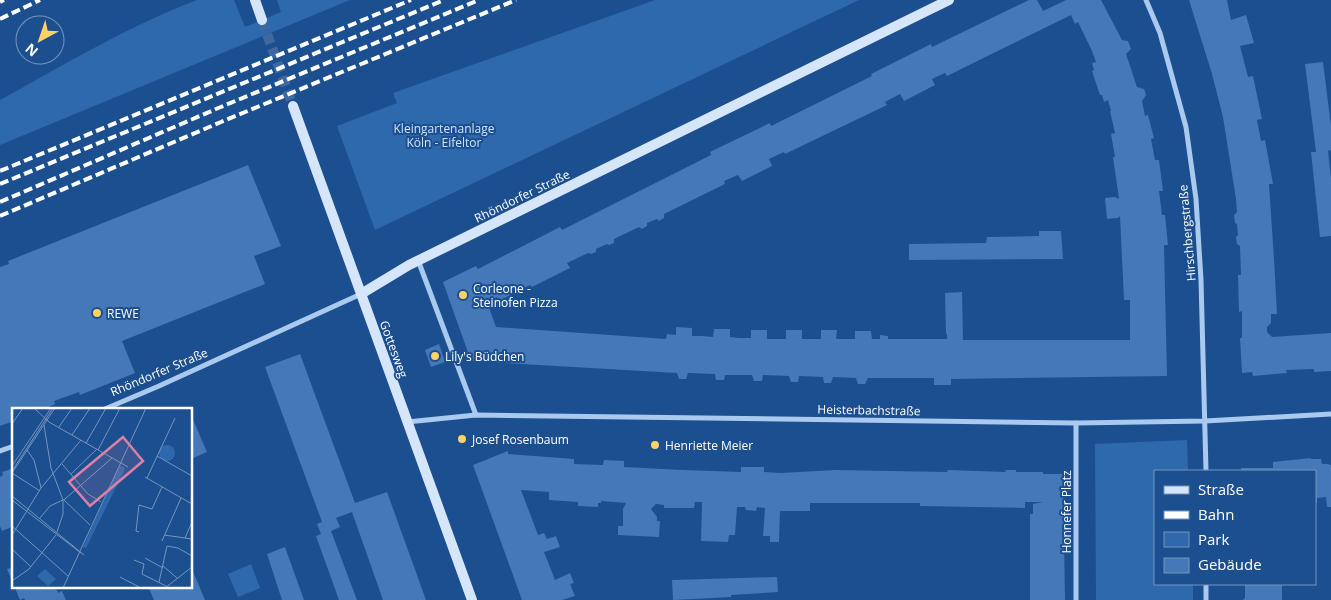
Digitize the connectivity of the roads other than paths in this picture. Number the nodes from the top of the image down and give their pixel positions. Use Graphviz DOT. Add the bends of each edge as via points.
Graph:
graph roads {
  1 [pos="255,0"];
  2 [pos="949,0"];
  3 [pos="1146,0"];
  4 [pos="262,20"];
  5 [pos="293,106"];
  6 [pos="418,260"];
  7 [pos="361,294"];
  8 [pos="107,408"];
  9 [pos="1331,414"];
  10 [pos="476,415"];
  11 [pos="1205,421"];
  12 [pos="407,422"];
  13 [pos="1076,423"];
  14 [pos="12,447"];
  15 [pos="0,452"];
  16 [pos="1206,470"];
  17 [pos="1206,585"];
  18 [pos="472,600"];
  19 [pos="1076,600"];
  20 [pos="1206,600"];
  1 -- 4 [label="street"];
  2 -- 6 [label="street, Rhöndorfer Straße"];
  3 -- 11 [label="street, Hirschbergstraße" via="1160,33 1186,126 1196,199"];
  5 -- 7 [label="street, Gottesweg"];
  6 -- 7 [label="street, Rhöndorfer Straße"];
  6 -- 10 [label="street"];
  7 -- 8 [label="street, Rhöndorfer Straße"];
  7 -- 12 [label="street, Gottesweg"];
  9 -- 11 [label="street, Heisterbachstraße"];
  10 -- 12 [label="street, Heisterbachstraße"];
  10 -- 13 [label="street, Heisterbachstraße"];
  11 -- 13 [label="street, Heisterbachstraße"];
  11 -- 16 [label="street, Hirschbergstraße"];
  12 -- 18 [label="street, Gottesweg"];
  13 -- 19 [label="street, Honnefer Platz"];
  14 -- 15 [label="street"];
  17 -- 20 [label="street"];
}
